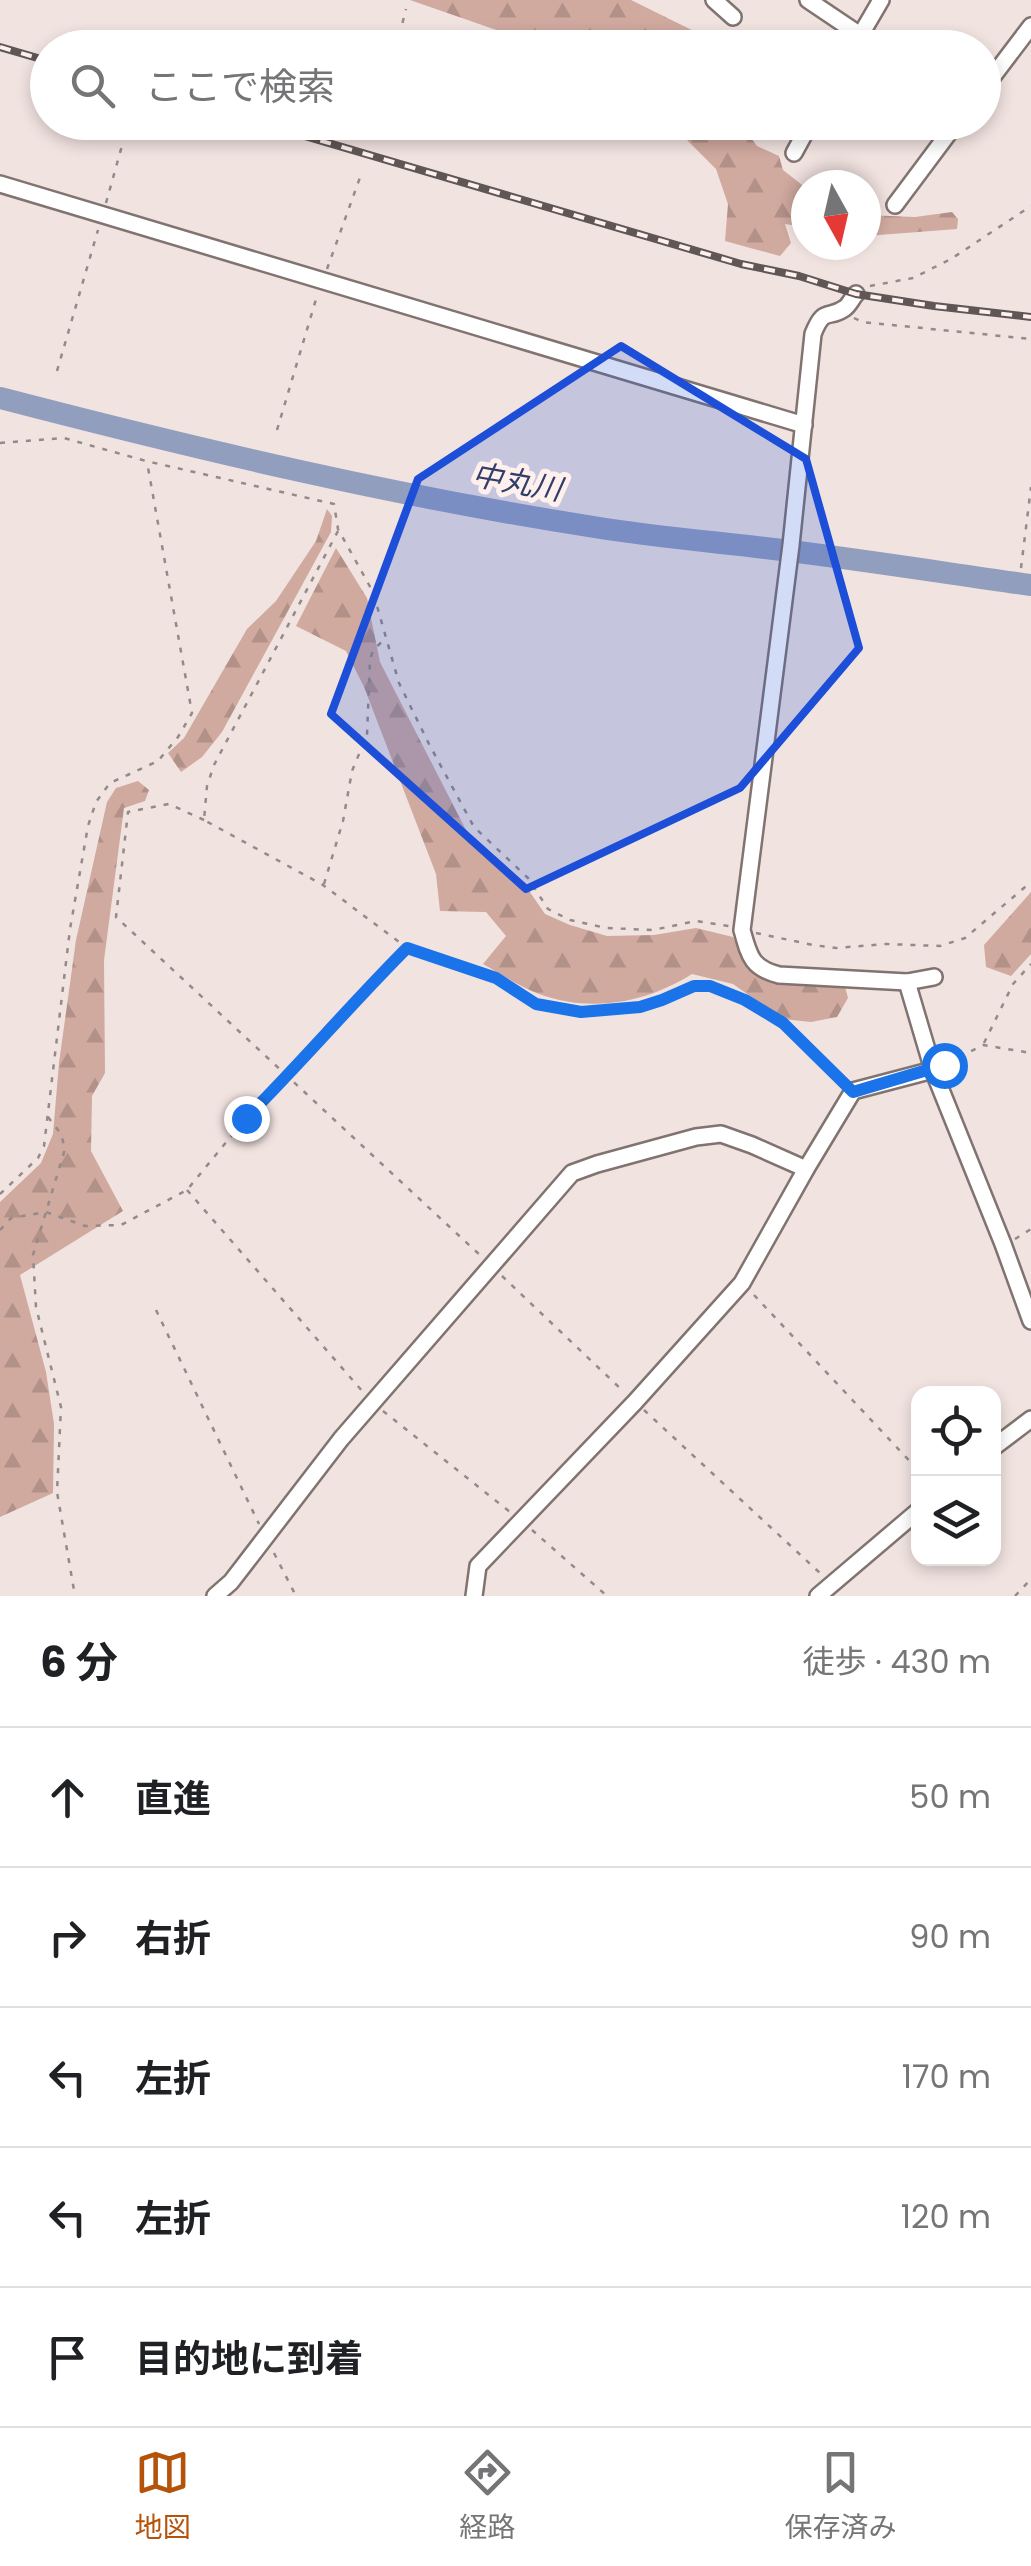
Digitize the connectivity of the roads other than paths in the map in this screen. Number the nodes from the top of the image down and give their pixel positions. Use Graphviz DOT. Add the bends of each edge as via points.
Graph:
graph roads {
  1 [pos="714,0"];
  2 [pos="808,0"];
  3 [pos="881,0"];
  4 [pos="733,18"];
  5 [pos="1031,26"];
  6 [pos="843,30"];
  7 [pos="864,30"];
  8 [pos="1001,66"];
  9 [pos="801,140"];
  10 [pos="943,140"];
  11 [pos="794,153"];
  12 [pos="0,184"];
  13 [pos="895,204"];
  14 [pos="856,294"];
  15 [pos="804,425"];
  16 [pos="934,977"];
  17 [pos="908,982"];
  18 [pos="933,1070"];
  19 [pos="806,1169"];
  20 [pos="1031,1322"];
  21 [pos="1031,1419"];
  22 [pos="1001,1443"];
  23 [pos="911,1517"];
  24 [pos="215,1596"];
  25 [pos="474,1596"];
  26 [pos="818,1596"];
  1 -- 4 [label="street"];
  2 -- 6 [label="street"];
  3 -- 7 [label="street"];
  5 -- 8 [label="street"];
  9 -- 11 [label="street"];
  10 -- 13 [label="street"];
  12 -- 15 [label="street"];
  14 -- 15 [label="street" via="845,308 818,320"];
  15 -- 17 [label="street" via="742,930 765,971"];
  16 -- 17 [label="street"];
  17 -- 18 [label="street"];
  18 -- 19 [label="street" via="853,1092"];
  18 -- 20 [label="street"];
  19 -- 24 [label="street" via="720,1134 572,1174 340,1439"];
  19 -- 25 [label="street" via="742,1282 478,1566"];
  21 -- 22 [label="street"];
  23 -- 26 [label="street"];
}
